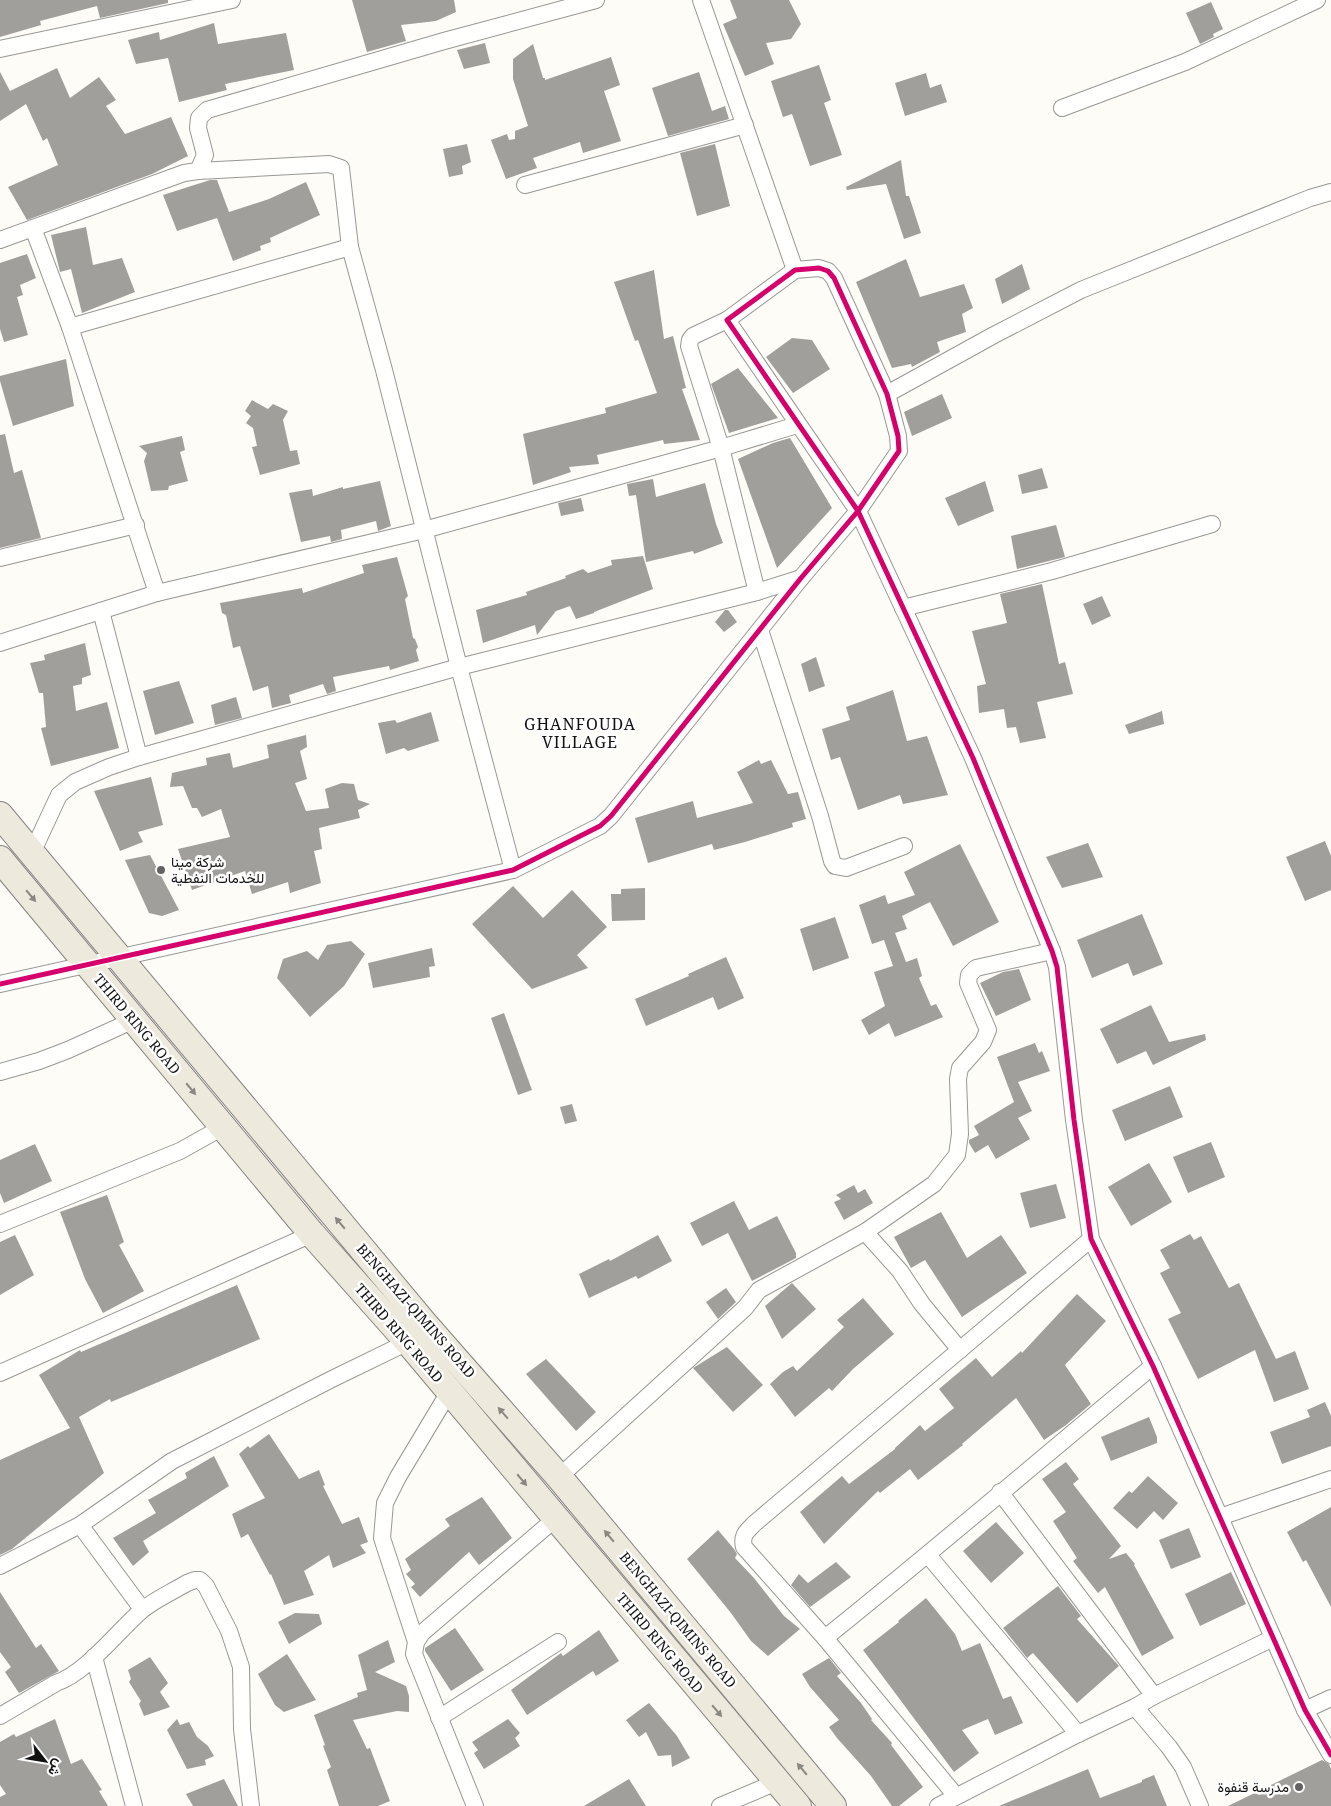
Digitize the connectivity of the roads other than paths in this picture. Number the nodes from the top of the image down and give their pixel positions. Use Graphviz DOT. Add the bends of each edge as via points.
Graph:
graph roads {
  1 [pos="232,0"];
  2 [pos="596,0"];
  3 [pos="701,0"];
  4 [pos="1317,0"];
  5 [pos="0,49"];
  6 [pos="1062,108"];
  7 [pos="745,125"];
  8 [pos="198,171"];
  9 [pos="525,185"];
  10 [pos="1331,192"];
  11 [pos="33,228"];
  12 [pos="0,240"];
  13 [pos="350,247"];
  14 [pos="795,270"];
  15 [pos="727,320"];
  16 [pos="70,327"];
  17 [pos="887,394"];
  18 [pos="797,425"];
  19 [pos="721,448"];
  20 [pos="858,511"];
  21 [pos="1212,524"];
  22 [pos="136,525"];
  23 [pos="424,530"];
  24 [pos="0,558"];
  25 [pos="801,578"];
  26 [pos="757,592"];
  27 [pos="157,593"];
  28 [pos="902,608"];
  29 [pos="100,611"];
  30 [pos="760,630"];
  31 [pos="0,643"];
  32 [pos="459,667"];
  33 [pos="139,757"];
  34 [pos="0,815"];
  35 [pos="904,846"];
  36 [pos="32,853"];
  37 [pos="0,859"];
  38 [pos="514,870"];
  39 [pos="1052,952"];
  40 [pos="118,957"];
  41 [pos="88,964"];
  42 [pos="0,984"];
  43 [pos="134,1020"];
  44 [pos="0,1072"];
  45 [pos="223,1127"];
  46 [pos="0,1224"];
  47 [pos="865,1232"];
  48 [pos="312,1234"];
  49 [pos="1091,1239"];
  50 [pos="408,1342"];
  51 [pos="960,1350"];
  52 [pos="1153,1366"];
  53 [pos="0,1374"];
  54 [pos="449,1392"];
  55 [pos="559,1477"];
  56 [pos="1331,1479"];
  57 [pos="1000,1492"];
  58 [pos="1220,1517"];
  59 [pos="555,1518"];
  60 [pos="80,1525"];
  61 [pos="928,1555"];
  62 [pos="0,1566"];
  63 [pos="142,1610"];
  64 [pos="826,1638"];
  65 [pos="1273,1638"];
  66 [pos="416,1642"];
  67 [pos="558,1642"];
  68 [pos="94,1657"];
  69 [pos="1154,1696"];
  70 [pos="1331,1698"];
  71 [pos="1135,1707"];
  72 [pos="1305,1710"];
  73 [pos="0,1716"];
  74 [pos="439,1718"];
  75 [pos="1078,1734"];
  76 [pos="1331,1755"];
  77 [pos="778,1782"];
  78 [pos="956,1796"];
  79 [pos="134,1806"];
  80 [pos="251,1806"];
  81 [pos="475,1806"];
  82 [pos="720,1806"];
  83 [pos="798,1806"];
  84 [pos="834,1806"];
  85 [pos="938,1806"];
  86 [pos="1200,1806"];
  1 -- 5 [label="street"];
  2 -- 8 [label="street" via="207,110 199,118 198,128 206,155"];
  3 -- 7 [label="street"];
  4 -- 6 [label="street" via="1185,62"];
  7 -- 9 [label="street"];
  7 -- 14 [label="street"];
  8 -- 11 [label="street" via="184,173"];
  8 -- 13 [label="street" via="329,164 341,168"];
  10 -- 17 [label="street" via="1081,290"];
  11 -- 12 [label="street"];
  11 -- 16 [label="street"];
  13 -- 16 [label="street"];
  13 -- 23 [label="street"];
  14 -- 15 [label="street"];
  14 -- 17 [label="street" via="819,268 834,278"];
  15 -- 18 [label="street"];
  15 -- 19 [label="street" via="694,336 689,346"];
  16 -- 22 [label="street"];
  17 -- 20 [label="street" via="899,451"];
  18 -- 19 [label="street"];
  18 -- 20 [label="street"];
  19 -- 23 [label="street"];
  19 -- 26 [label="street"];
  20 -- 25 [label="street"];
  20 -- 28 [label="street"];
  21 -- 28 [label="street" via="1052,571"];
  22 -- 24 [label="street"];
  22 -- 27 [label="street"];
  23 -- 27 [label="street"];
  23 -- 32 [label="street"];
  25 -- 26 [label="street"];
  25 -- 30 [label="street"];
  26 -- 32 [label="street"];
  27 -- 29 [label="street"];
  28 -- 39 [label="street" via="973,758"];
  29 -- 31 [label="street"];
  29 -- 33 [label="street"];
  30 -- 35 [label="street" via="832,862 846,868"];
  30 -- 38 [label="street" via="611,816 600,826"];
  32 -- 33 [label="street"];
  32 -- 38 [label="street"];
  33 -- 36 [label="street" via="75,782 59,795"];
  34 -- 36 [label="main road, BENGHAZI-QIMINS ROAD"];
  36 -- 40 [label="main road, BENGHAZI-QIMINS ROAD"];
  37 -- 41 [label="main road, THIRD RING ROAD, one-way"];
  38 -- 40 [label="street"];
  39 -- 47 [label="street" via="976,968 969,975 968,983 988,1030 983,1042 960,1068 957,1155 934,1184"];
  39 -- 49 [label="street" via="1059,983"];
  40 -- 41 [label="street"];
  55 -- 40 [label="main road, BENGHAZI-QIMINS ROAD, one-way" via="424,1323"];
  41 -- 42 [label="street"];
  41 -- 43 [label="main road, THIRD RING ROAD"];
  43 -- 44 [label="street" via="68,1050"];
  43 -- 45 [label="main road, THIRD RING ROAD, one-way"];
  45 -- 46 [label="street" via="180,1150"];
  45 -- 48 [label="main road, THIRD RING ROAD"];
  47 -- 51 [label="street" via="900,1270 922,1304"];
  47 -- 55 [label="street" via="759,1290 745,1308"];
  48 -- 50 [label="main road, THIRD RING ROAD"];
  48 -- 53 [label="street"];
  49 -- 51 [label="street"];
  49 -- 52 [label="street"];
  50 -- 54 [label="main road, THIRD RING ROAD"];
  50 -- 60 [label="street" via="172,1461"];
  51 -- 64 [label="street" via="744,1534 744,1547"];
  52 -- 57 [label="street"];
  52 -- 58 [label="street"];
  54 -- 59 [label="main road, THIRD RING ROAD, one-way"];
  54 -- 66 [label="street" via="385,1503 382,1538"];
  84 -- 55 [label="main road, BENGHAZI-QIMINS ROAD, one-way"];
  56 -- 58 [label="street"];
  57 -- 61 [label="street"];
  57 -- 69 [label="street"];
  58 -- 65 [label="street"];
  59 -- 66 [label="street"];
  59 -- 77 [label="main road, THIRD RING ROAD, one-way"];
  60 -- 62 [label="street"];
  60 -- 63 [label="street"];
  61 -- 64 [label="street"];
  61 -- 75 [label="street"];
  63 -- 68 [label="street"];
  63 -- 80 [label="street" via="195,1580 206,1586 229,1631 241,1667 242,1729"];
  64 -- 78 [label="street"];
  65 -- 69 [label="street"];
  65 -- 72 [label="street"];
  66 -- 74 [label="street" via="414,1654"];
  67 -- 74 [label="street"];
  68 -- 73 [label="street" via="65,1680 56,1682"];
  68 -- 79 [label="street"];
  69 -- 71 [label="street"];
  70 -- 72 [label="street"];
  71 -- 75 [label="street"];
  71 -- 86 [label="street" via="1183,1767"];
  72 -- 76 [label="street"];
  74 -- 81 [label="street"];
  75 -- 78 [label="street"];
  77 -- 82 [label="street"];
  77 -- 83 [label="main road, THIRD RING ROAD"];
  78 -- 85 [label="street"];
}
